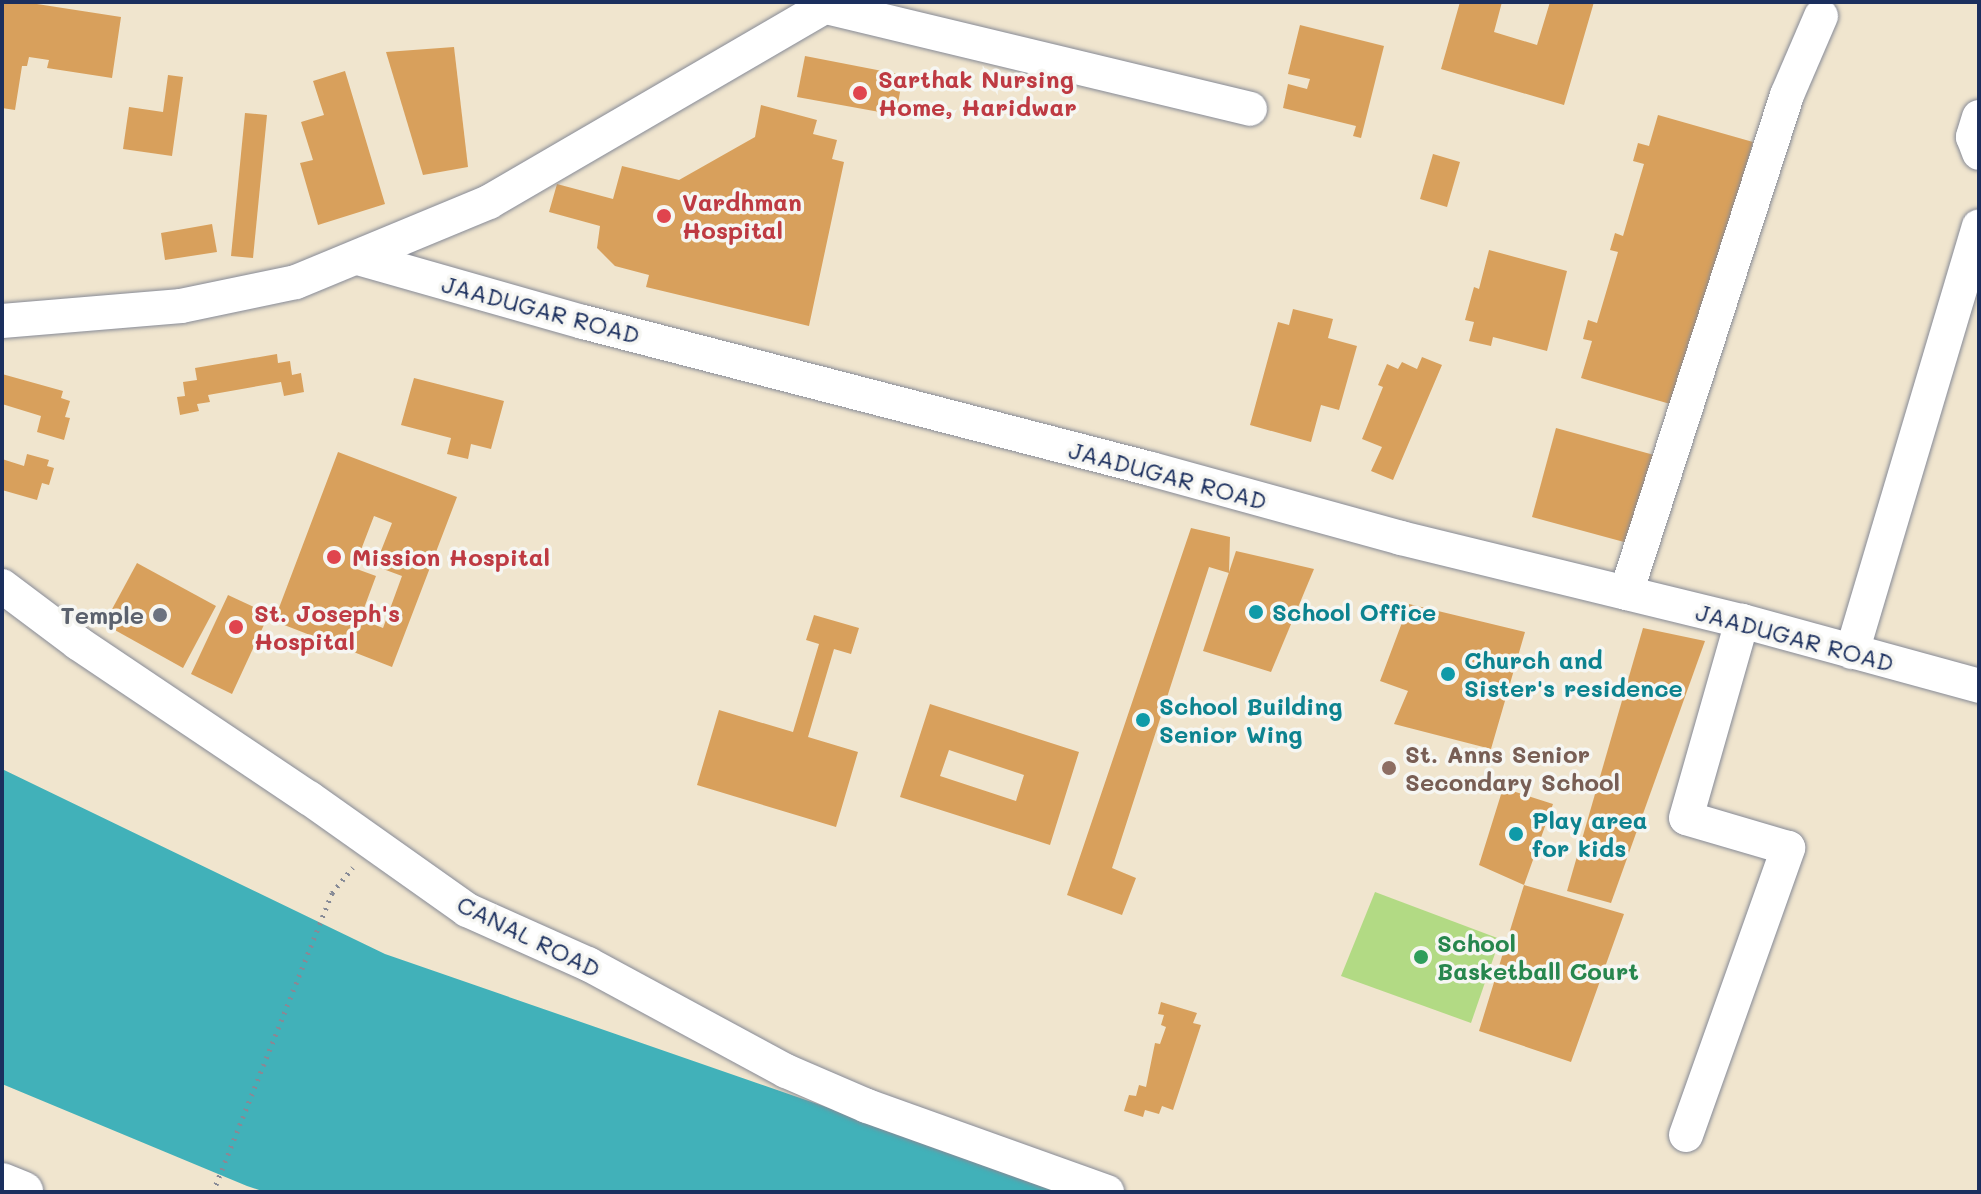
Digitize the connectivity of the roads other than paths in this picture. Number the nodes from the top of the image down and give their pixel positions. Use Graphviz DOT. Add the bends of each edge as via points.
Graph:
graph roads {
  1 [pos="829,4"];
  2 [pos="1821,16"];
  3 [pos="1250,109"];
  4 [pos="1979,117"];
  5 [pos="1979,153"];
  6 [pos="1979,227"];
  7 [pos="358,258"];
  8 [pos="2,321"];
  9 [pos="2,586"];
  10 [pos="1626,593"];
  11 [pos="1742,621"];
  12 [pos="1852,652"];
  13 [pos="1979,686"];
  14 [pos="1686,1135"];
  15 [pos="2,1184"];
  16 [pos="22,1192"];
  17 [pos="1107,1192"];
  1 -- 3 [label="street"];
  1 -- 7 [label="street" via="489,202"];
  2 -- 10 [label="street" via="1787,95"];
  4 -- 5 [label="street" via="1973,137"];
  6 -- 12 [label="street"];
  7 -- 8 [label="street" via="296,282 181,306"];
  7 -- 10 [label="street, JAADUGAR ROAD" via="583,322"];
  9 -- 17 [label="street, CANAL ROAD" via="467,910 588,964 786,1071 867,1106"];
  10 -- 11 [label="street, JAADUGAR ROAD"];
  11 -- 12 [label="street, JAADUGAR ROAD"];
  11 -- 14 [label="street" via="1686,818 1788,848"];
  12 -- 13 [label="street, JAADUGAR ROAD"];
  15 -- 16 [label="street"];
}
